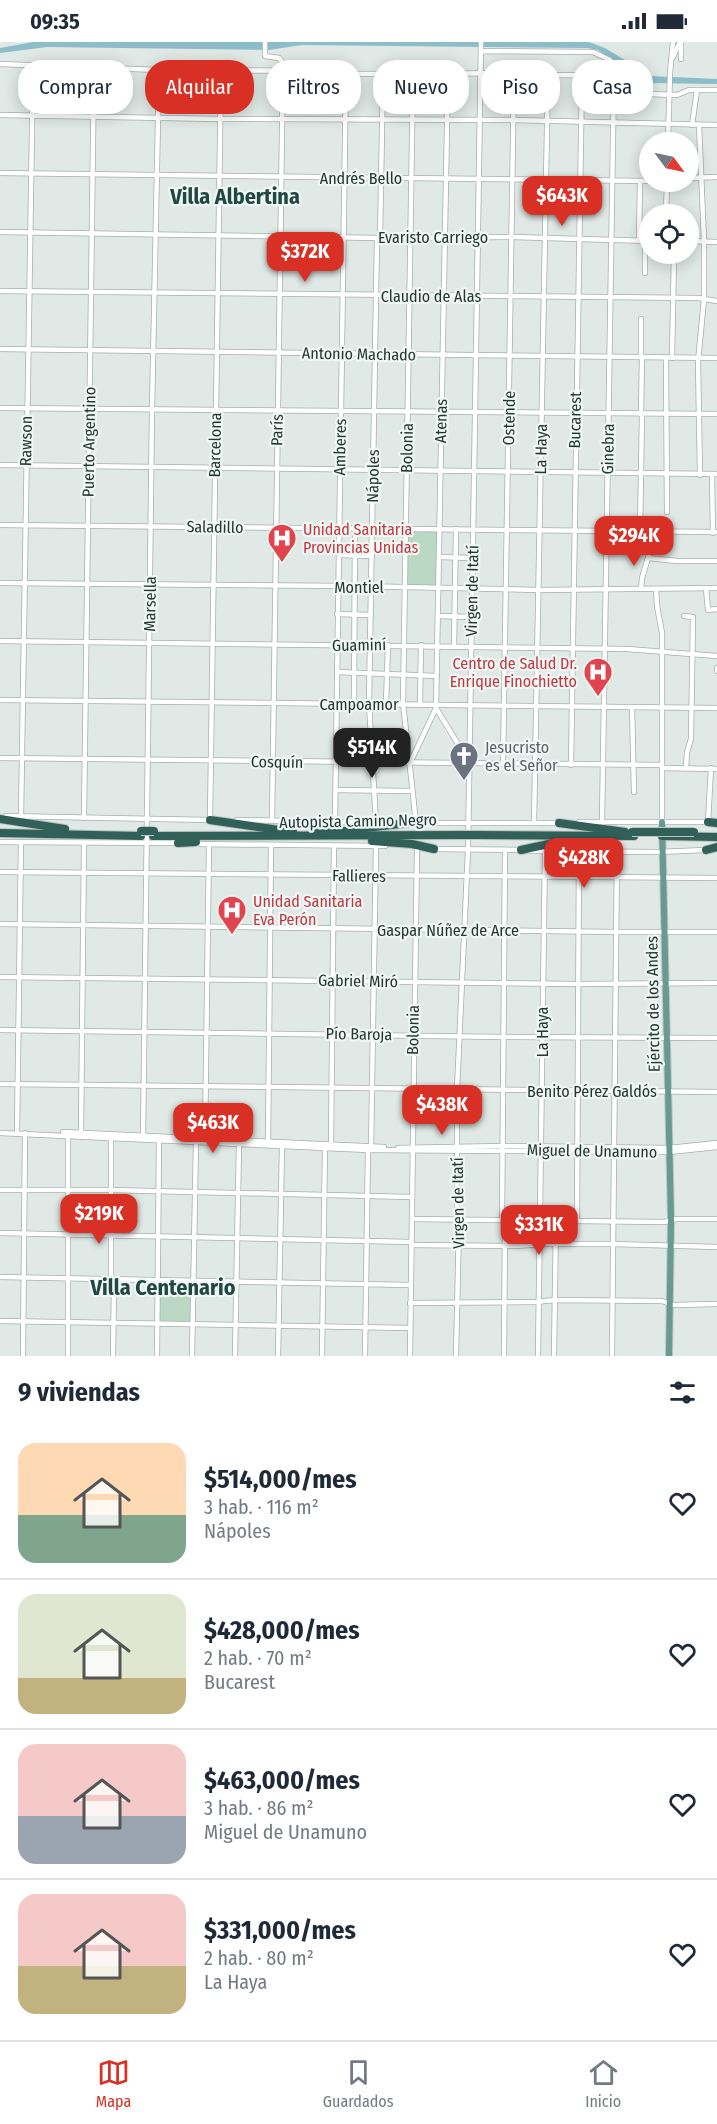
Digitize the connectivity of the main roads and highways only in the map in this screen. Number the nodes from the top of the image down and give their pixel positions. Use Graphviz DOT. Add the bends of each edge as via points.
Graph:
graph roads {
  1 [pos="0,818"];
  2 [pos="210,820"];
  3 [pos="662,822"];
  4 [pos="412,823"];
  5 [pos="559,823"];
  6 [pos="0,828"];
  7 [pos="65,829"];
  8 [pos="293,832"];
  9 [pos="0,833"];
  10 [pos="631,833"];
  11 [pos="141,834"];
  12 [pos="154,834"];
  13 [pos="339,834"];
  14 [pos="478,834"];
  15 [pos="717,834"];
  16 [pos="609,836"];
  17 [pos="84,839"];
  18 [pos="0,840"];
  19 [pos="270,841"];
  20 [pos="178,843"];
  21 [pos="717,848"];
  22 [pos="434,849"];
  23 [pos="521,850"];
  24 [pos="706,850"];
  25 [pos="669,1356"];
  1 -- 7 [label="highway"];
  2 -- 8 [label="highway"];
  3 -- 25 [label="main road, Ejército de los Andes" via="671,1220"];
  4 -- 13 [label="highway"];
  5 -- 10 [label="highway"];
  6 -- 7 [label="highway, Autopista Camino Negro"];
  7 -- 11 [label="highway, Autopista Camino Negro"];
  8 -- 12 [label="highway, Autopista Camino Negro"];
  8 -- 13 [label="highway, Autopista Camino Negro"];
  9 -- 17 [label="highway, Autopista Camino Negro"];
  10 -- 14 [label="highway, Autopista Camino Negro"];
  10 -- 15 [label="highway, Autopista Camino Negro, bridge"];
  10 -- 16 [label="highway, Autopista Camino Negro"];
  11 -- 12 [label="highway, Autopista Camino Negro"];
  11 -- 17 [label="highway, Autopista Camino Negro"];
  12 -- 19 [label="highway, Autopista Camino Negro"];
  13 -- 14 [label="highway, Autopista Camino Negro, bridge"];
  13 -- 19 [label="highway, Autopista Camino Negro"];
  13 -- 22 [label="highway"];
  14 -- 16 [label="highway, Autopista Camino Negro"];
  16 -- 23 [label="highway" via="564,840"];
  17 -- 18 [label="highway"];
  19 -- 20 [label="highway"];
  21 -- 24 [label="highway"];
}
